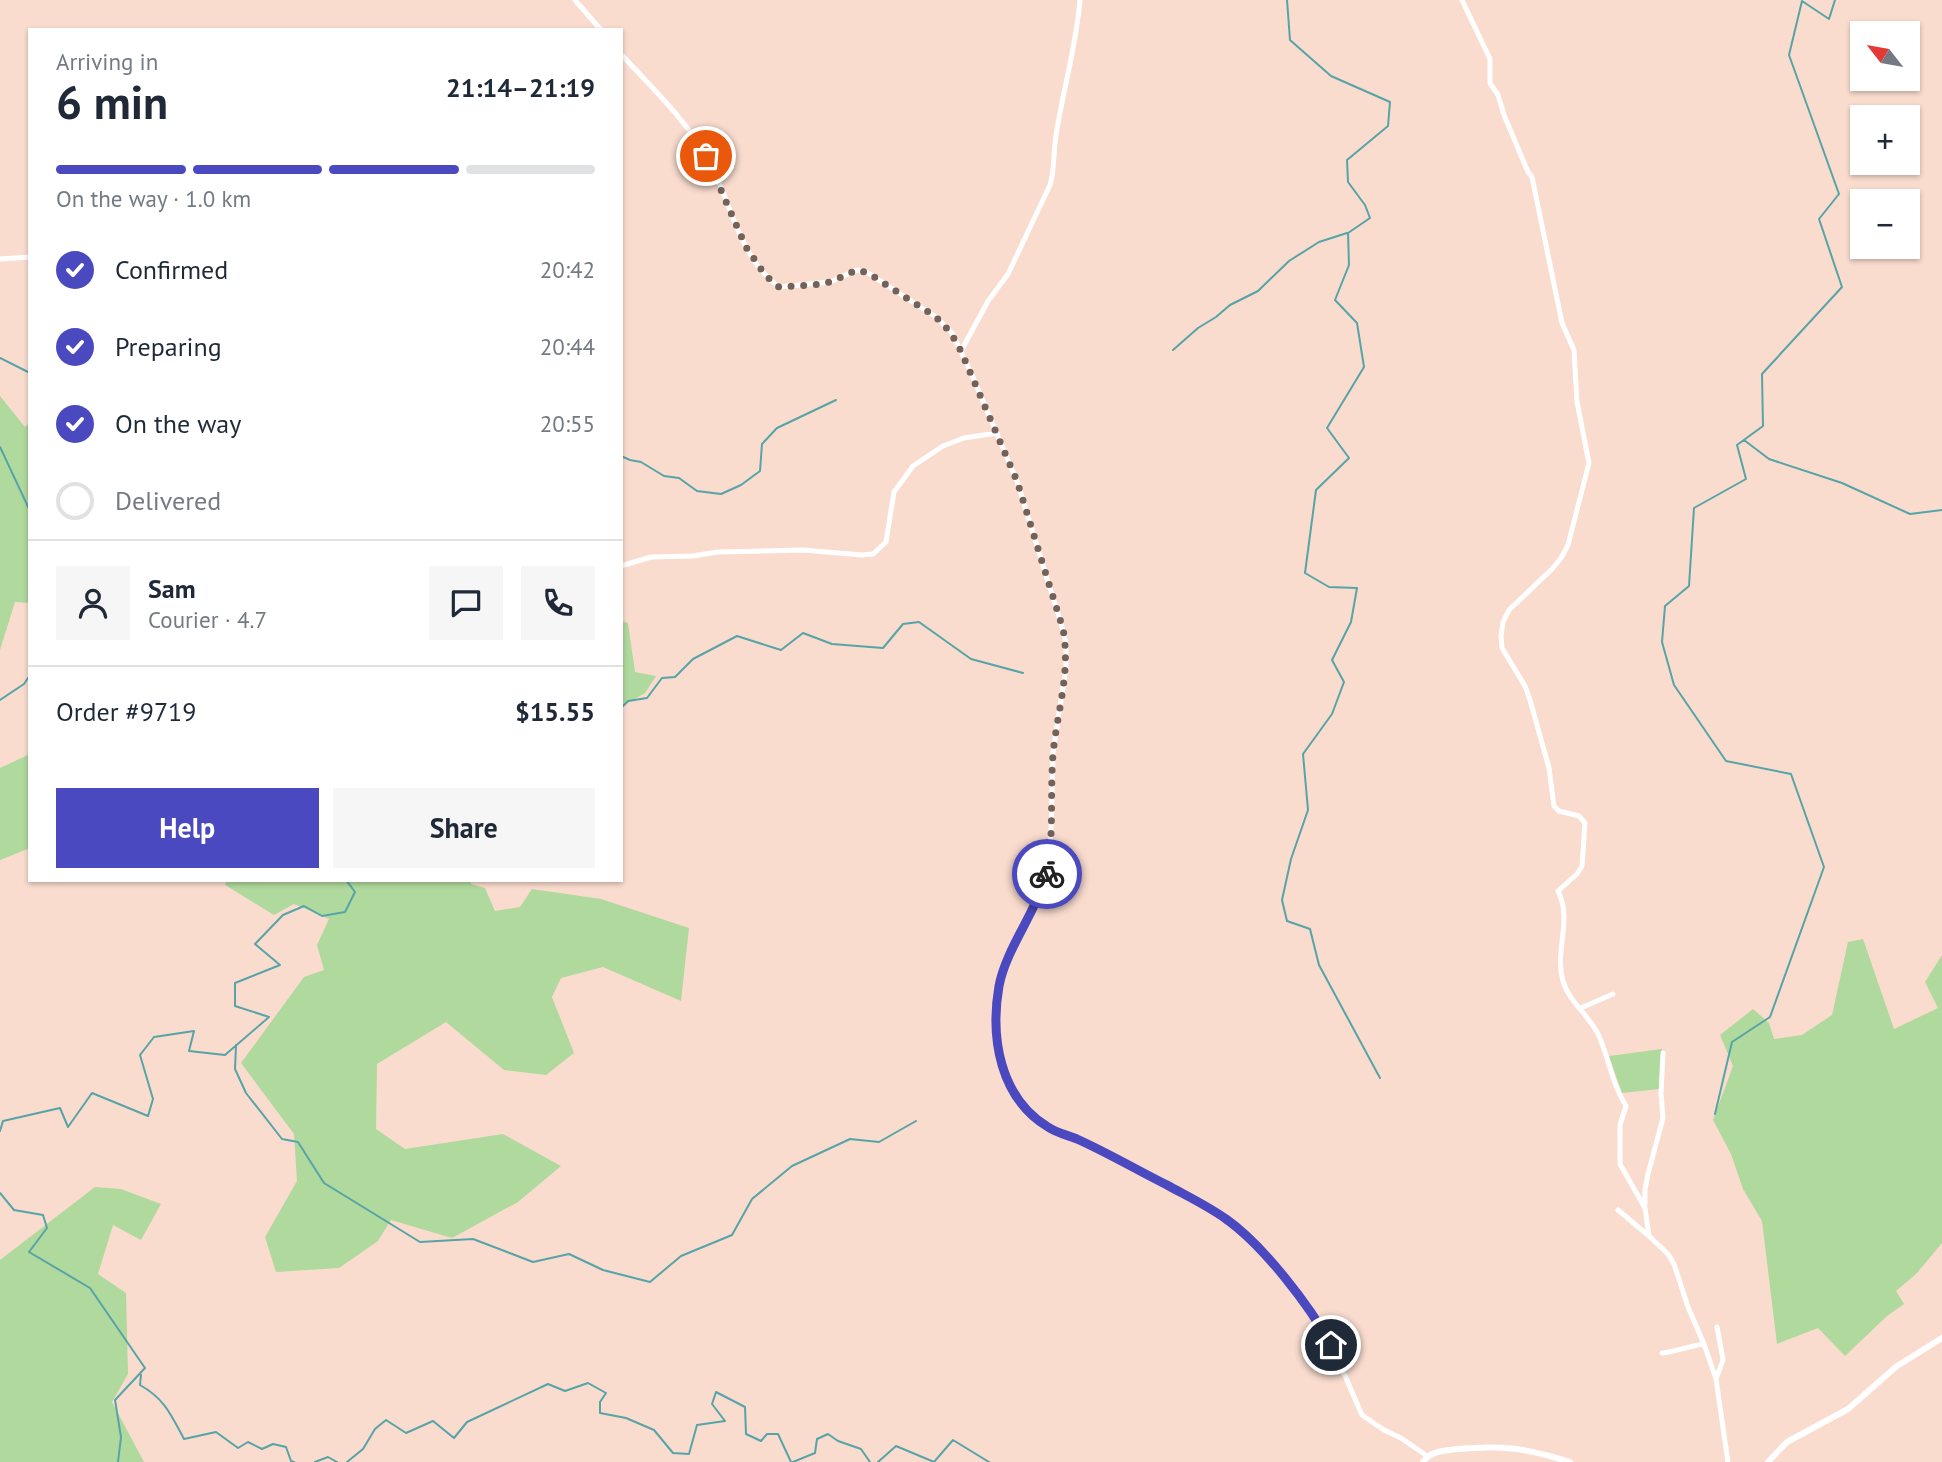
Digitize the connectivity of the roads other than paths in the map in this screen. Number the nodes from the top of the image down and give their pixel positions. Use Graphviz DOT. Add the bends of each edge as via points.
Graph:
graph roads {
  1 [pos="576,0"];
  2 [pos="1080,0"];
  3 [pos="1462,0"];
  4 [pos="599,28"];
  5 [pos="623,58"];
  6 [pos="28,257"];
  7 [pos="0,259"];
  8 [pos="961,351"];
  9 [pos="997,433"];
  10 [pos="623,565"];
  11 [pos="1613,994"];
  12 [pos="1581,1008"];
  13 [pos="1663,1053"];
  14 [pos="1645,1208"];
  15 [pos="1618,1210"];
  16 [pos="1649,1236"];
  17 [pos="1717,1326"];
  18 [pos="1942,1338"];
  19 [pos="1704,1344"];
  20 [pos="1662,1353"];
  21 [pos="1716,1379"];
  22 [pos="1425,1459"];
  23 [pos="1570,1462"];
  24 [pos="1728,1462"];
  25 [pos="1768,1462"];
  1 -- 4 [label="street"];
  2 -- 8 [label="street" via="1050,185 1008,274"];
  3 -- 12 [label="street" via="1490,59 1490,83 1532,177 1562,323 1574,350 1577,402 1587,449 1588,469 1569,545 1552,569 1509,610 1501,636 1502,648 1530,700 1549,768 1554,806 1585,823 1582,866 1558,891 1564,902 1563,982"];
  5 -- 8 [label="street" via="694,136 746,247 774,283 779,287 814,285 857,270 868,273 936,317"];
  6 -- 7 [label="street"];
  8 -- 9 [label="street"];
  9 -- 10 [label="street" via="943,446 913,466 894,492 886,542 873,554 717,551 651,557"];
  9 -- 22 [label="street" via="1017,481 1066,644 1053,752 1048,872 999,985 996,1033 1005,1078 1015,1098 1048,1127 1126,1163 1229,1221 1272,1264 1312,1315 1362,1415"];
  11 -- 12 [label="street"];
  12 -- 14 [label="street" via="1598,1035 1626,1106 1620,1125 1620,1164"];
  13 -- 14 [label="street" via="1663,1118 1645,1189"];
  14 -- 16 [label="street"];
  15 -- 16 [label="street"];
  16 -- 19 [label="street" via="1674,1264"];
  17 -- 21 [label="street" via="1723,1360"];
  18 -- 25 [label="main road" via="1897,1366 1849,1409 1787,1442"];
  19 -- 20 [label="street"];
  19 -- 21 [label="street"];
  21 -- 24 [label="street"];
  22 -- 23 [label="main road" via="1440,1451 1504,1446"];
}
